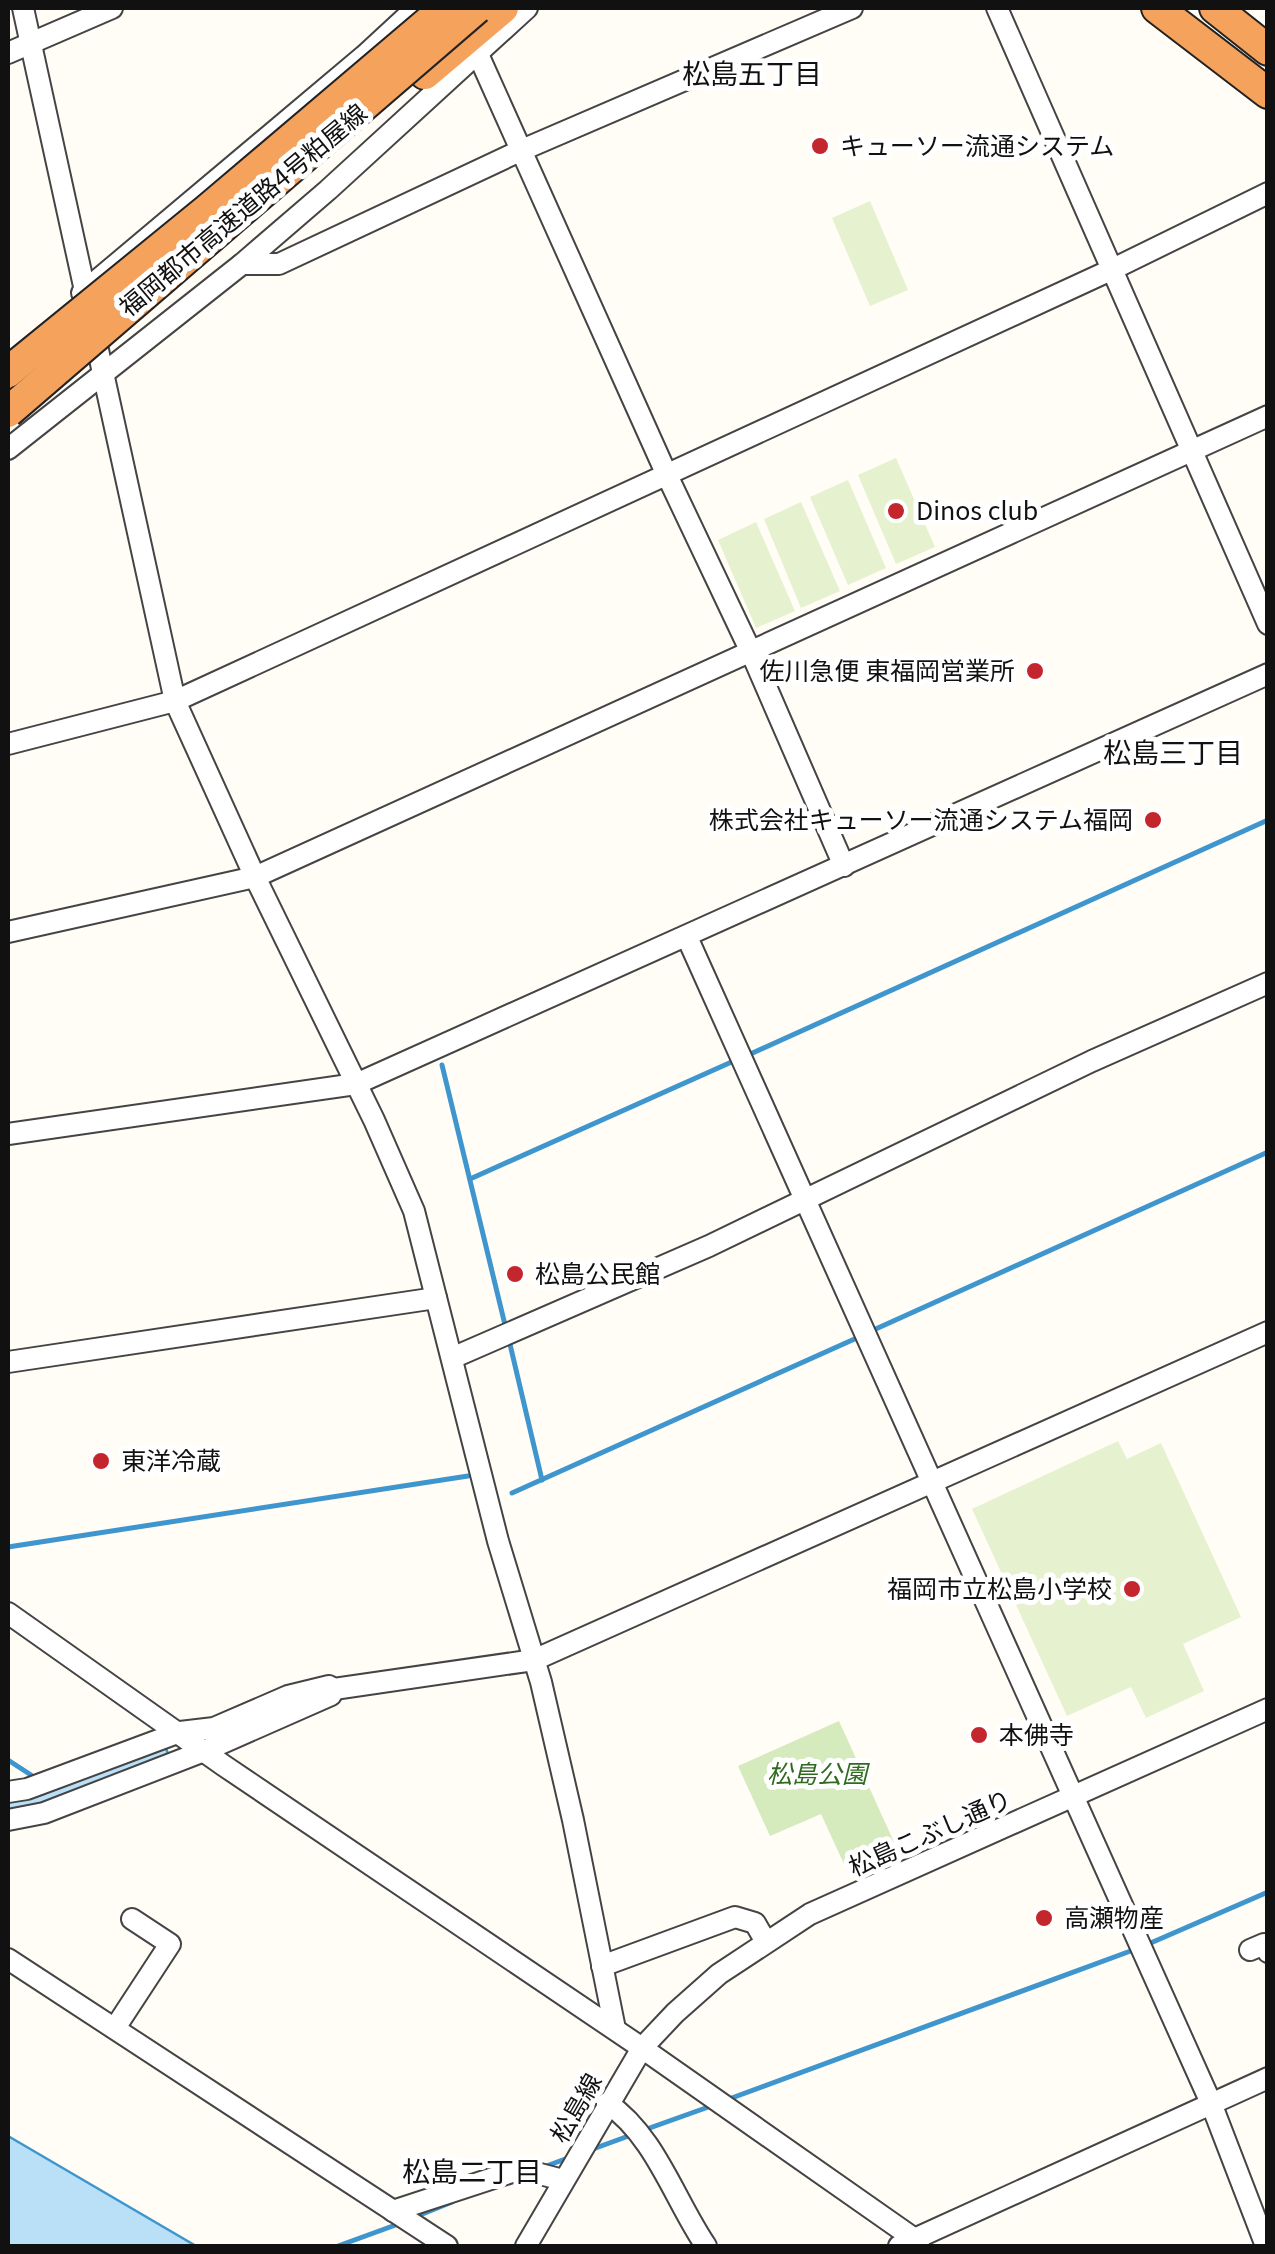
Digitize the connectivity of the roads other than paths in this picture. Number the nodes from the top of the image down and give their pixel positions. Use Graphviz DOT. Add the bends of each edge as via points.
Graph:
graph roads {
  1 [pos="24,8"];
  2 [pos="112,8"];
  3 [pos="416,8"];
  4 [pos="445,8"];
  5 [pos="477,8"];
  6 [pos="502,8"];
  7 [pos="526,8"];
  8 [pos="852,8"];
  9 [pos="997,8"];
  10 [pos="1157,8"];
  11 [pos="1214,8"];
  12 [pos="30,43"];
  13 [pos="1268,50"];
  14 [pos="478,52"];
  15 [pos="8,53"];
  16 [pos="1268,93"];
  17 [pos="522,150"];
  18 [pos="1268,193"];
  19 [pos="242,264"];
  20 [pos="1113,270"];
  21 [pos="87,288"];
  22 [pos="8,355"];
  23 [pos="8,372"];
  24 [pos="104,373"];
  25 [pos="8,412"];
  26 [pos="1268,416"];
  27 [pos="8,430"];
  28 [pos="8,450"];
  29 [pos="1192,451"];
  30 [pos="666,473"];
  31 [pos="1268,624"];
  32 [pos="751,652"];
  33 [pos="1268,674"];
  34 [pos="176,701"];
  35 [pos="8,744"];
  36 [pos="844,866"];
  37 [pos="255,878"];
  38 [pos="8,932"];
  39 [pos="687,936"];
  40 [pos="1268,983"];
  41 [pos="356,1084"];
  42 [pos="8,1134"];
  43 [pos="804,1200"];
  44 [pos="436,1298"];
  45 [pos="1268,1332"];
  46 [pos="452,1358"];
  47 [pos="8,1362"];
  48 [pos="932,1484"];
  49 [pos="8,1613"];
  50 [pos="534,1660"];
  51 [pos="334,1689"];
  52 [pos="1268,1709"];
  53 [pos="180,1732"];
  54 [pos="204,1751"];
  55 [pos="8,1792"];
  56 [pos="1072,1797"];
  57 [pos="8,1820"];
  58 [pos="132,1919"];
  59 [pos="766,1942"];
  60 [pos="8,1959"];
  61 [pos="602,1966"];
  62 [pos="115,2028"];
  63 [pos="614,2029"];
  64 [pos="642,2048"];
  65 [pos="1268,2078"];
  66 [pos="1212,2102"];
  67 [pos="607,2104"];
  68 [pos="563,2180"];
  69 [pos="392,2211"];
  70 [pos="912,2244"];
  71 [pos="447,2246"];
  72 [pos="526,2246"];
  73 [pos="706,2246"];
  74 [pos="1266,2246"];
  1 -- 12 [label="street"];
  2 -- 12 [label="street"];
  3 -- 21 [label="street"];
  4 -- 23 [label="highway, 福岡都市高速道路4号粕屋線, bridge"];
  5 -- 25 [label="highway, 福岡都市高速道路4号粕屋線, bridge"];
  6 -- 27 [label="highway"];
  7 -- 14 [label="street"];
  8 -- 17 [label="street"];
  9 -- 20 [label="street"];
  10 -- 16 [label="highway"];
  11 -- 13 [label="highway"];
  12 -- 15 [label="street"];
  12 -- 21 [label="street"];
  14 -- 17 [label="street"];
  14 -- 19 [label="street"];
  17 -- 19 [label="street" via="278,264"];
  17 -- 30 [label="street"];
  18 -- 20 [label="street"];
  19 -- 24 [label="street"];
  20 -- 29 [label="street"];
  20 -- 30 [label="street"];
  21 -- 22 [label="street"];
  21 -- 24 [label="street"];
  24 -- 28 [label="street"];
  24 -- 34 [label="street"];
  26 -- 29 [label="street"];
  29 -- 31 [label="street"];
  29 -- 32 [label="street"];
  30 -- 32 [label="street"];
  30 -- 34 [label="street"];
  32 -- 36 [label="street"];
  32 -- 37 [label="street"];
  33 -- 36 [label="street"];
  34 -- 35 [label="street"];
  34 -- 37 [label="street"];
  36 -- 39 [label="street"];
  37 -- 38 [label="street"];
  37 -- 41 [label="street"];
  39 -- 41 [label="street"];
  39 -- 43 [label="street"];
  40 -- 43 [label="street"];
  41 -- 42 [label="street"];
  41 -- 44 [label="street" via="414,1210"];
  43 -- 46 [label="street"];
  43 -- 48 [label="street"];
  44 -- 46 [label="street"];
  44 -- 47 [label="street"];
  45 -- 48 [label="street"];
  46 -- 50 [label="street"];
  48 -- 50 [label="street"];
  48 -- 56 [label="street"];
  49 -- 53 [label="street"];
  50 -- 51 [label="street"];
  50 -- 61 [label="street"];
  51 -- 53 [label="street" via="288,1696 214,1728"];
  51 -- 54 [label="street"];
  52 -- 56 [label="street, 松島こぶし通り"];
  53 -- 54 [label="street"];
  53 -- 55 [label="street"];
  54 -- 57 [label="street" via="44,1813"];
  54 -- 63 [label="street"];
  56 -- 59 [label="street, 松島こぶし通り" via="810,1914"];
  56 -- 66 [label="street"];
  58 -- 62 [label="street" via="170,1944"];
  59 -- 61 [label="street" via="756,1924 735,1917"];
  59 -- 64 [label="street, 松島こぶし通り" via="719,1974"];
  60 -- 62 [label="street"];
  61 -- 63 [label="street"];
  62 -- 69 [label="street"];
  63 -- 64 [label="street"];
  64 -- 67 [label="street, 松島線"];
  64 -- 70 [label="street"];
  65 -- 66 [label="street"];
  66 -- 70 [label="street"];
  66 -- 74 [label="street"];
  67 -- 68 [label="street, 松島線"];
  67 -- 73 [label="street" via="642,2138"];
  68 -- 69 [label="street" via="521,2168"];
  68 -- 72 [label="street, 松島線"];
  69 -- 71 [label="street"];
}
